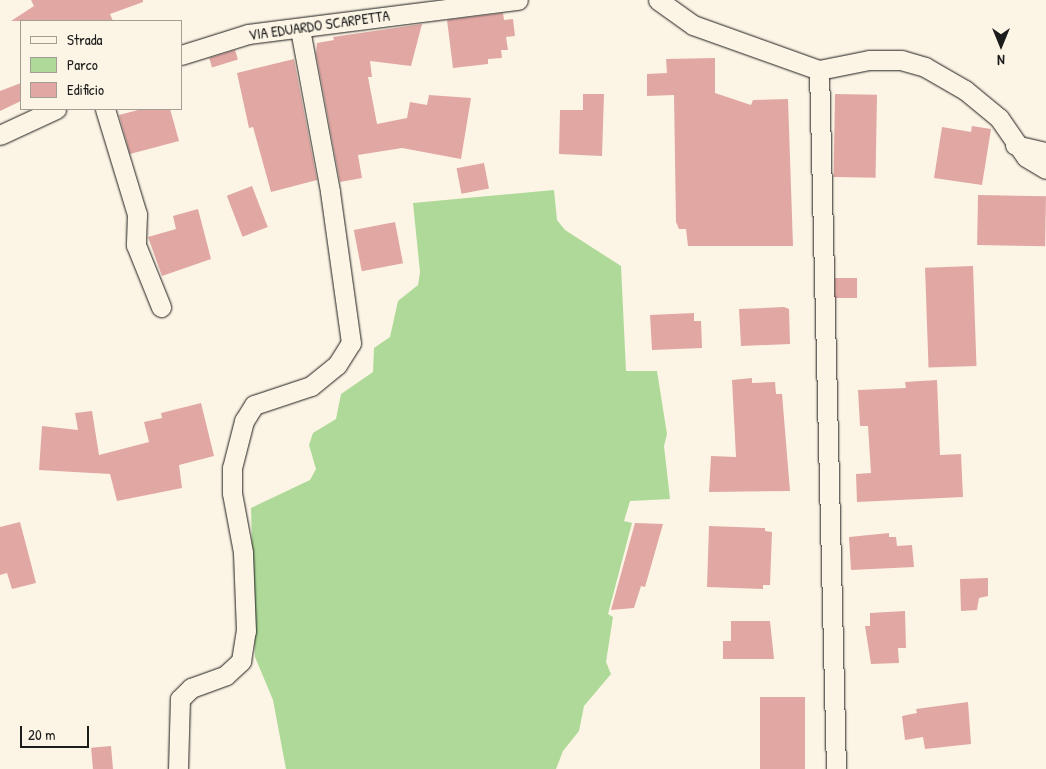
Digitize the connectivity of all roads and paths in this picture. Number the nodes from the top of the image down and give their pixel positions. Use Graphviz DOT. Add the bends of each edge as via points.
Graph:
graph roads {
  1 [pos="518,0"];
  2 [pos="663,1"];
  3 [pos="300,30"];
  4 [pos="182,56"];
  5 [pos="819,70"];
  6 [pos="54,110"];
  7 [pos="105,110"];
  8 [pos="0,135"];
  9 [pos="1016,144"];
  10 [pos="1046,152"];
  11 [pos="1046,169"];
  12 [pos="161,307"];
  13 [pos="178,769"];
  14 [pos="836,769"];
  1 -- 3 [label="street, VIA EDUARDO SCARPETTA" via="412,11"];
  2 -- 5 [label="street" via="693,24"];
  3 -- 4 [label="street, VIA EDUARDO SCARPETTA" via="220,40"];
  3 -- 13 [label="street" via="330,191 352,343 337,365 311,386 254,405 244,421 232,485 243,552 246,631 241,661 226,675 191,688 180,699"];
  5 -- 9 [label="street" via="869,60 901,60 925,68 965,90 999,118"];
  5 -- 14 [label="street"];
  6 -- 8 [label="street"];
  7 -- 12 [label="street" via="137,214 136,245"];
  9 -- 10 [label="street"];
  9 -- 11 [label="street" via="1026,157"];
}
